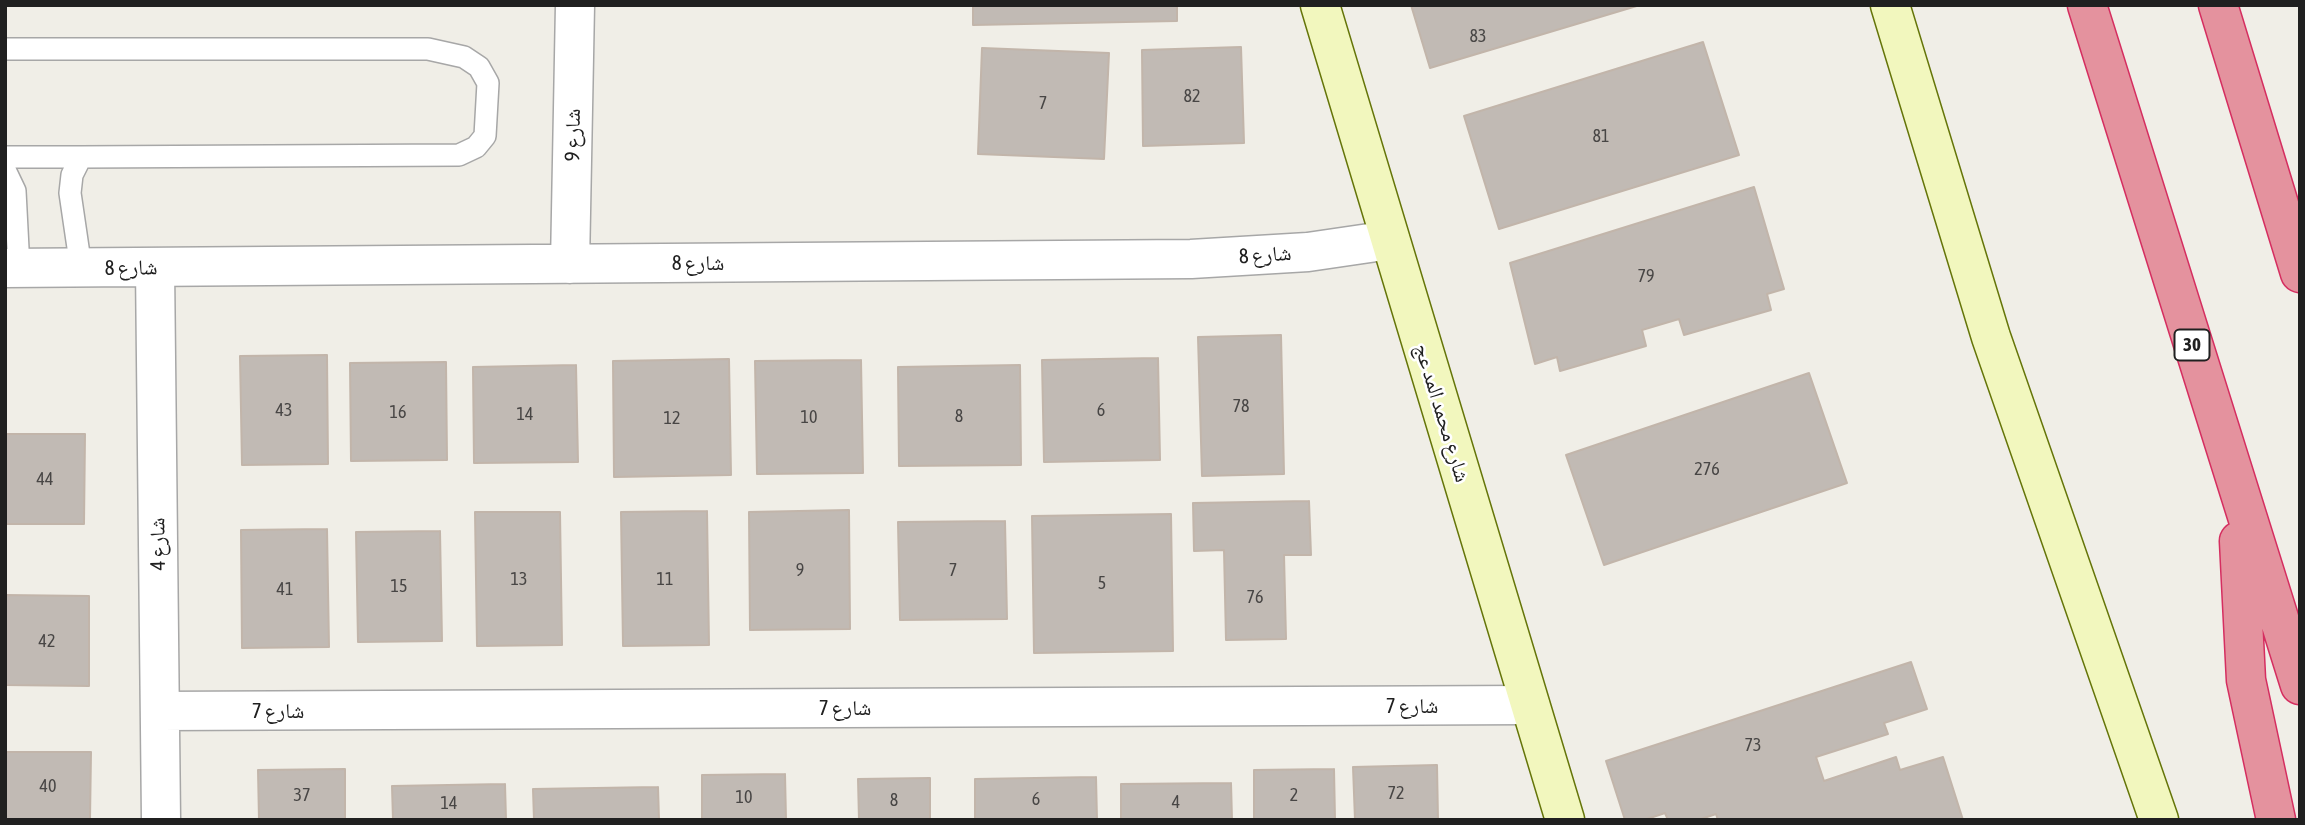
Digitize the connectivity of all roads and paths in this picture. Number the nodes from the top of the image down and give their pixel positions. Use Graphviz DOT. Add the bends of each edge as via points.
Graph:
graph roads {
  1 [pos="575,5"];
  2 [pos="1320,5"];
  3 [pos="1891,5"];
  4 [pos="2087,5"];
  5 [pos="2218,5"];
  6 [pos="5,49"];
  7 [pos="2248,97"];
  8 [pos="5,157"];
  9 [pos="80,157"];
  10 [pos="5,170"];
  11 [pos="2300,183"];
  12 [pos="1390,240"];
  13 [pos="570,264"];
  14 [pos="155,267"];
  15 [pos="12,268"];
  16 [pos="81,268"];
  17 [pos="2300,273"];
  18 [pos="2237,490"];
  19 [pos="2300,685"];
  20 [pos="1530,705"];
  21 [pos="160,711"];
  22 [pos="161,820"];
  23 [pos="1565,820"];
  24 [pos="2159,820"];
  25 [pos="2276,820"];
  1 -- 13 [label="street, شارع 9"];
  2 -- 12 [label="street, شارع محمد المد عج"];
  3 -- 24 [label="street" via="1991,337"];
  4 -- 18 [label="highway, 30"];
  5 -- 7 [label="highway"];
  6 -- 9 [label="lane" via="428,49 464,57 479,66 488,83 485,136 476,147 459,155"];
  7 -- 11 [label="highway"];
  7 -- 17 [label="highway"];
  8 -- 9 [label="lane"];
  9 -- 16 [label="lane" via="70,193"];
  10 -- 15 [label="lane" via="15,191"];
  12 -- 13 [label="street, شارع 8" via="1308,252 1191,260"];
  12 -- 20 [label="street, شارع محمد المد عج"];
  13 -- 14 [label="street, شارع 8"];
  14 -- 16 [label="street, شارع 8"];
  14 -- 21 [label="street, شارع 4"];
  15 -- 16 [label="street, شارع 8"];
  18 -- 19 [label="highway, 30"];
  18 -- 25 [label="highway" via="2246,680"];
  20 -- 21 [label="street, شارع 7"];
  20 -- 23 [label="street, شارع محمد المد عج"];
  21 -- 22 [label="street, شارع 4"];
}
